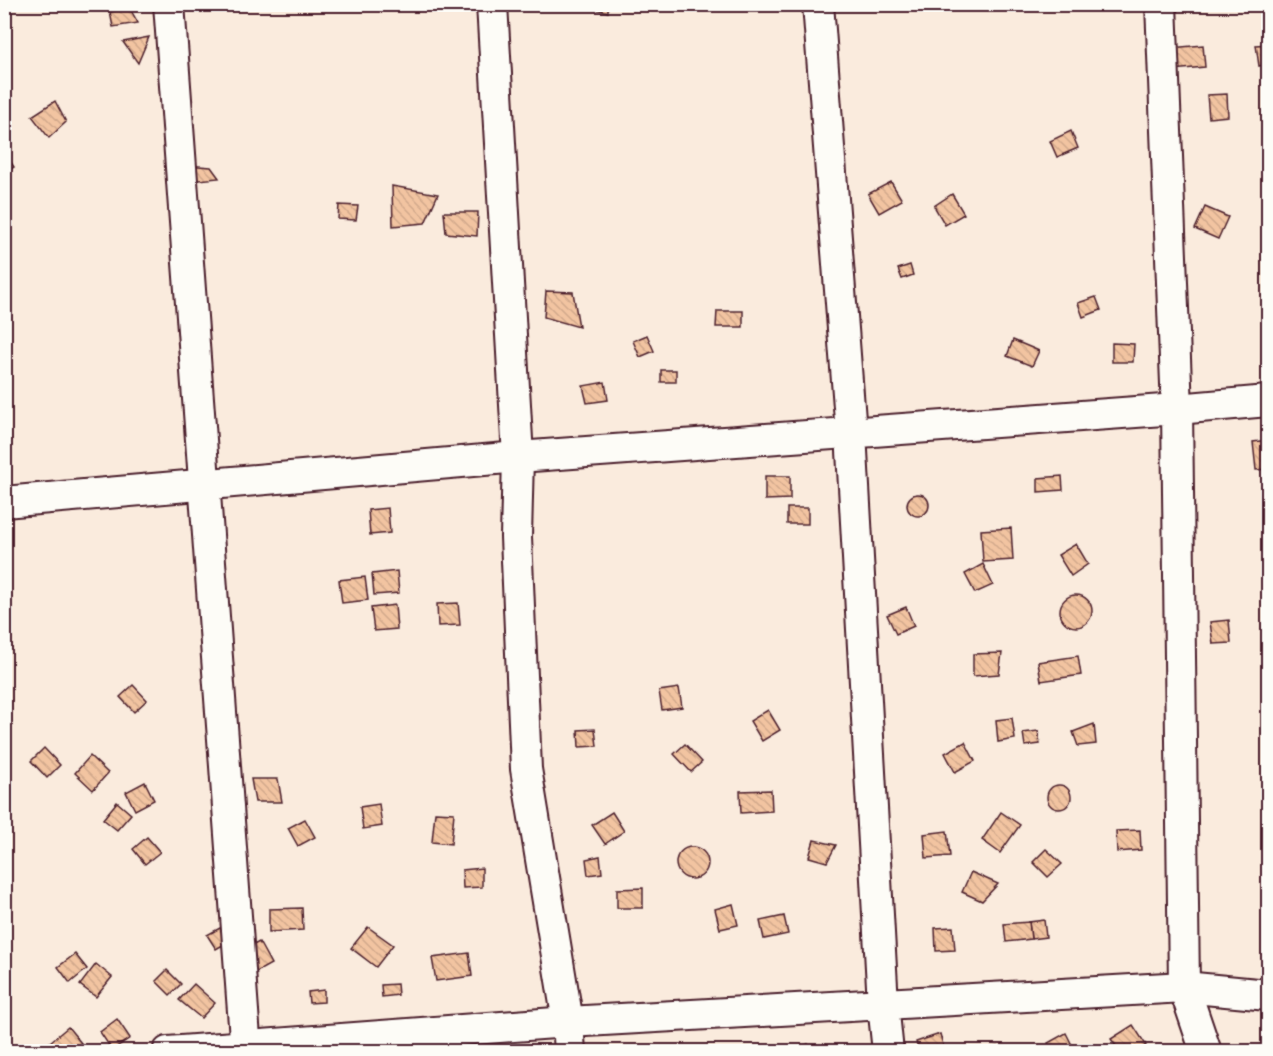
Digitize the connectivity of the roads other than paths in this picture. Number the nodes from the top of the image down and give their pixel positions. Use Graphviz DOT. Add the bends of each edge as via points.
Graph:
graph roads {
  1 [pos="169,4"];
  2 [pos="492,4"];
  3 [pos="818,4"];
  4 [pos="1161,4"];
  5 [pos="1269,401"];
  6 [pos="1177,409"];
  7 [pos="851,433"];
  8 [pos="518,457"];
  9 [pos="205,484"];
  10 [pos="4,502"];
  11 [pos="1184,987"];
  12 [pos="1269,995"];
  13 [pos="883,1004"];
  14 [pos="568,1022"];
  15 [pos="245,1049"];
  16 [pos="168,1052"];
  17 [pos="570,1052"];
  18 [pos="888,1052"];
  19 [pos="1206,1052"];
  1 -- 9 [label="street"];
  2 -- 8 [label="street"];
  3 -- 7 [label="street"];
  4 -- 6 [label="street"];
  5 -- 6 [label="street"];
  6 -- 7 [label="street"];
  6 -- 11 [label="street"];
  7 -- 8 [label="street"];
  7 -- 13 [label="street"];
  8 -- 9 [label="street"];
  8 -- 14 [label="street" via="516,537 526,769"];
  9 -- 10 [label="street"];
  9 -- 15 [label="street"];
  11 -- 12 [label="street"];
  11 -- 13 [label="street"];
  11 -- 19 [label="street"];
  13 -- 14 [label="street"];
  13 -- 18 [label="street"];
  14 -- 15 [label="street"];
  14 -- 17 [label="street"];
  15 -- 16 [label="street"];
}
